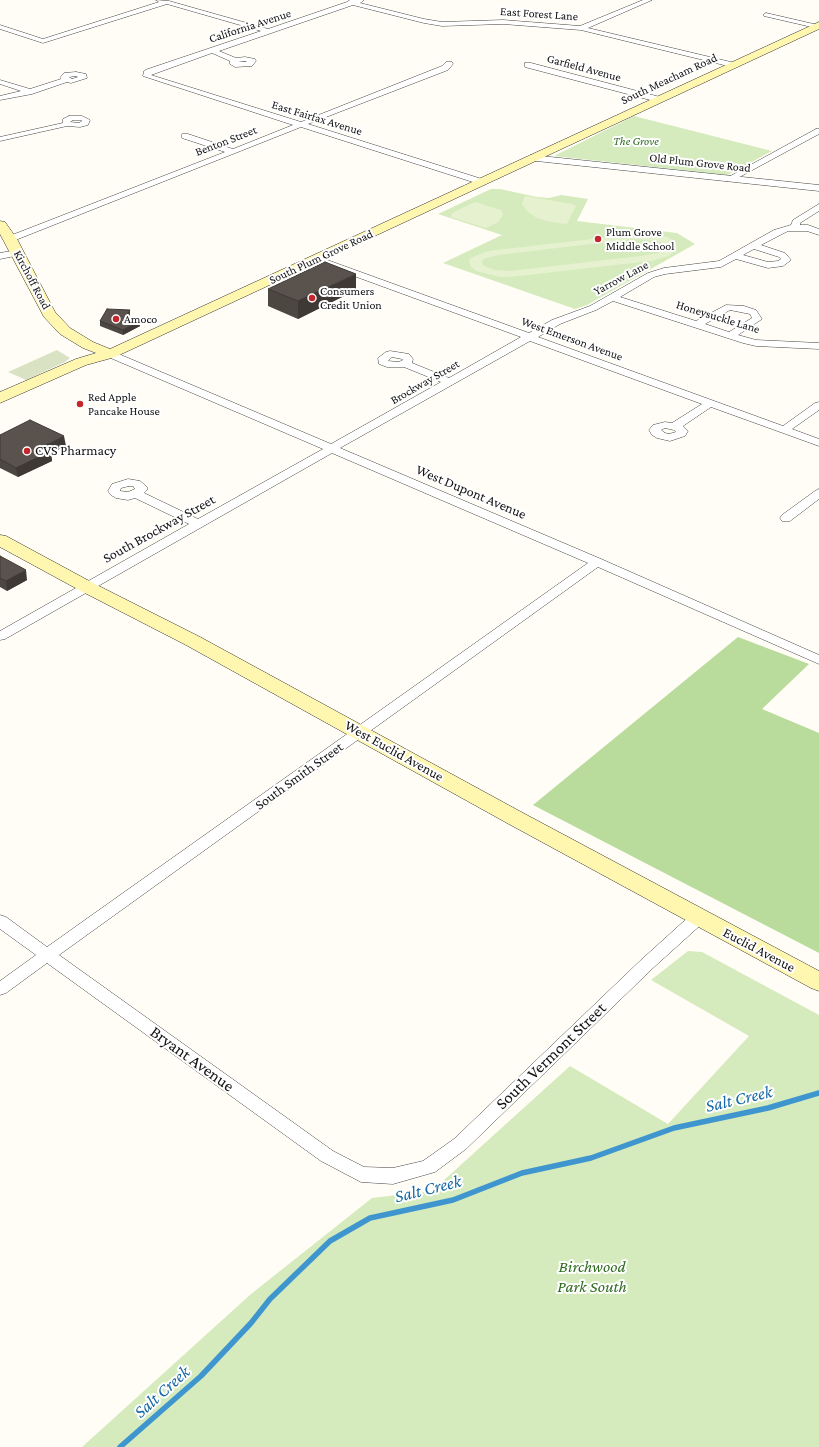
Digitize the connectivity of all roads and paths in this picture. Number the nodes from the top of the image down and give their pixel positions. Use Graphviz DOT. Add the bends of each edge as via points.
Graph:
graph roads {
  1 [pos="158,0"];
  2 [pos="344,0"];
  3 [pos="361,0"];
  4 [pos="649,0"];
  5 [pos="167,2"];
  6 [pos="354,3"];
  7 [pos="766,15"];
  8 [pos="818,25"];
  9 [pos="0,27"];
  10 [pos="581,28"];
  11 [pos="268,31"];
  12 [pos="211,50"];
  13 [pos="235,60"];
  14 [pos="449,64"];
  15 [pos="528,65"];
  16 [pos="732,65"];
  17 [pos="146,74"];
  18 [pos="66,80"];
  19 [pos="0,82"];
  20 [pos="28,92"];
  21 [pos="0,98"];
  22 [pos="657,99"];
  23 [pos="67,124"];
  24 [pos="300,125"];
  25 [pos="819,131"];
  26 [pos="185,136"];
  27 [pos="0,139"];
  28 [pos="232,152"];
  29 [pos="531,158"];
  30 [pos="729,179"];
  31 [pos="482,182"];
  32 [pos="819,188"];
  33 [pos="819,207"];
  34 [pos="0,225"];
  35 [pos="794,227"];
  36 [pos="819,232"];
  37 [pos="10,239"];
  38 [pos="754,246"];
  39 [pos="17,254"];
  40 [pos="0,256"];
  41 [pos="736,256"];
  42 [pos="316,259"];
  43 [pos="612,297"];
  44 [pos="697,325"];
  45 [pos="730,336"];
  46 [pos="529,338"];
  47 [pos="819,346"];
  48 [pos="110,354"];
  49 [pos="405,364"];
  50 [pos="450,382"];
  51 [pos="0,398"];
  52 [pos="710,403"];
  53 [pos="819,405"];
  54 [pos="0,412"];
  55 [pos="675,426"];
  56 [pos="784,430"];
  57 [pos="819,443"];
  58 [pos="333,449"];
  59 [pos="819,493"];
  60 [pos="136,494"];
  61 [pos="786,518"];
  62 [pos="199,524"];
  63 [pos="0,540"];
  64 [pos="597,562"];
  65 [pos="87,587"];
  66 [pos="0,636"];
  67 [pos="819,660"];
  68 [pos="360,732"];
  69 [pos="699,917"];
  70 [pos="0,921"];
  71 [pos="48,955"];
  72 [pos="819,982"];
  73 [pos="0,989"];
  74 [pos="393,1176"];
  1 -- 5 [label="street"];
  2 -- 6 [label="street, East Forest Lane"];
  3 -- 6 [label="street, California Avenue"];
  4 -- 10 [label="street"];
  5 -- 9 [label="street" via="43,41"];
  5 -- 11 [label="street"];
  6 -- 10 [label="street, East Forest Lane" via="442,24 503,22"];
  6 -- 11 [label="street, California Avenue"];
  7 -- 8 [label="street"];
  8 -- 16 [label="main road, South Meacham Road"];
  10 -- 16 [label="street, East Forest Lane"];
  11 -- 12 [label="street, California Avenue"];
  12 -- 13 [label="street"];
  12 -- 17 [label="street, California Avenue"];
  14 -- 24 [label="street, Benton Street" via="445,68"];
  15 -- 22 [label="street, Garfield Avenue"];
  16 -- 22 [label="main road, South Meacham Road"];
  17 -- 24 [label="street, East Fairfax Avenue" via="150,78"];
  18 -- 20 [label="street"];
  19 -- 20 [label="street"];
  20 -- 21 [label="street"];
  22 -- 29 [label="main road, South Meacham Road"];
  23 -- 27 [label="street"];
  24 -- 28 [label="street, Benton Street"];
  24 -- 31 [label="street, East Fairfax Avenue"];
  25 -- 30 [label="street"];
  26 -- 28 [label="street"];
  28 -- 37 [label="street, Benton Street"];
  29 -- 30 [label="street, Old Plum Grove Road"];
  29 -- 31 [label="main road, South Plum Grove Road"];
  30 -- 32 [label="street, Old Plum Grove Road"];
  31 -- 42 [label="main road, South Plum Grove Road"];
  33 -- 35 [label="street" via="796,222"];
  34 -- 37 [label="main road, Kirchoff Road"];
  35 -- 36 [label="street, Yarrow Lane"];
  35 -- 38 [label="street, Yarrow Lane" via="777,232"];
  37 -- 39 [label="main road, Kirchoff Road"];
  38 -- 41 [label="street, Yarrow Lane"];
  38 -- 41 [label="street" via="782,255 786,260 780,264 768,265"];
  39 -- 40 [label="street"];
  39 -- 48 [label="main road, Kirchoff Road" via="49,314 65,331"];
  41 -- 43 [label="street, Yarrow Lane" via="716,265 657,272"];
  42 -- 46 [label="street, West Emerson Avenue"];
  42 -- 48 [label="main road, South Plum Grove Road"];
  43 -- 44 [label="street, Honeysuckle Lane"];
  43 -- 46 [label="street, Yarrow Lane" via="579,314 556,322"];
  44 -- 45 [label="street, Honeysuckle Lane"];
  44 -- 45 [label="street" via="729,308 741,308 756,315 754,321"];
  45 -- 47 [label="street, Honeysuckle Lane" via="756,343"];
  46 -- 50 [label="street, Brockway Street"];
  46 -- 52 [label="street, West Emerson Avenue"];
  48 -- 51 [label="main road, South Plum Grove Road" via="81,362"];
  48 -- 54 [label="main road, South Plum Grove Road" via="94,367"];
  48 -- 58 [label="street, West Dupont Avenue"];
  49 -- 50 [label="street"];
  50 -- 58 [label="street, Brockway Street"];
  52 -- 55 [label="street"];
  52 -- 56 [label="street, West Emerson Avenue"];
  53 -- 56 [label="street"];
  56 -- 57 [label="street, West Emerson Avenue"];
  58 -- 62 [label="street, South Brockway Street"];
  58 -- 64 [label="street, West Dupont Avenue"];
  59 -- 61 [label="street"];
  60 -- 62 [label="street"];
  62 -- 65 [label="street, South Brockway Street"];
  63 -- 65 [label="main road"];
  64 -- 67 [label="street, West Dupont Avenue"];
  64 -- 68 [label="street, South Smith Street"];
  65 -- 66 [label="street, South Brockway Street"];
  65 -- 68 [label="main road, West Euclid Avenue" via="193,641"];
  68 -- 69 [label="main road, West Euclid Avenue"];
  68 -- 71 [label="street, South Smith Street"];
  69 -- 72 [label="main road, Euclid Avenue"];
  69 -- 74 [label="street, South Vermont Street" via="460,1144 428,1167"];
  70 -- 71 [label="street, Bryant Avenue"];
  71 -- 73 [label="street, South Smith Street"];
  71 -- 74 [label="street, Bryant Avenue" via="327,1156 360,1174"];
}
